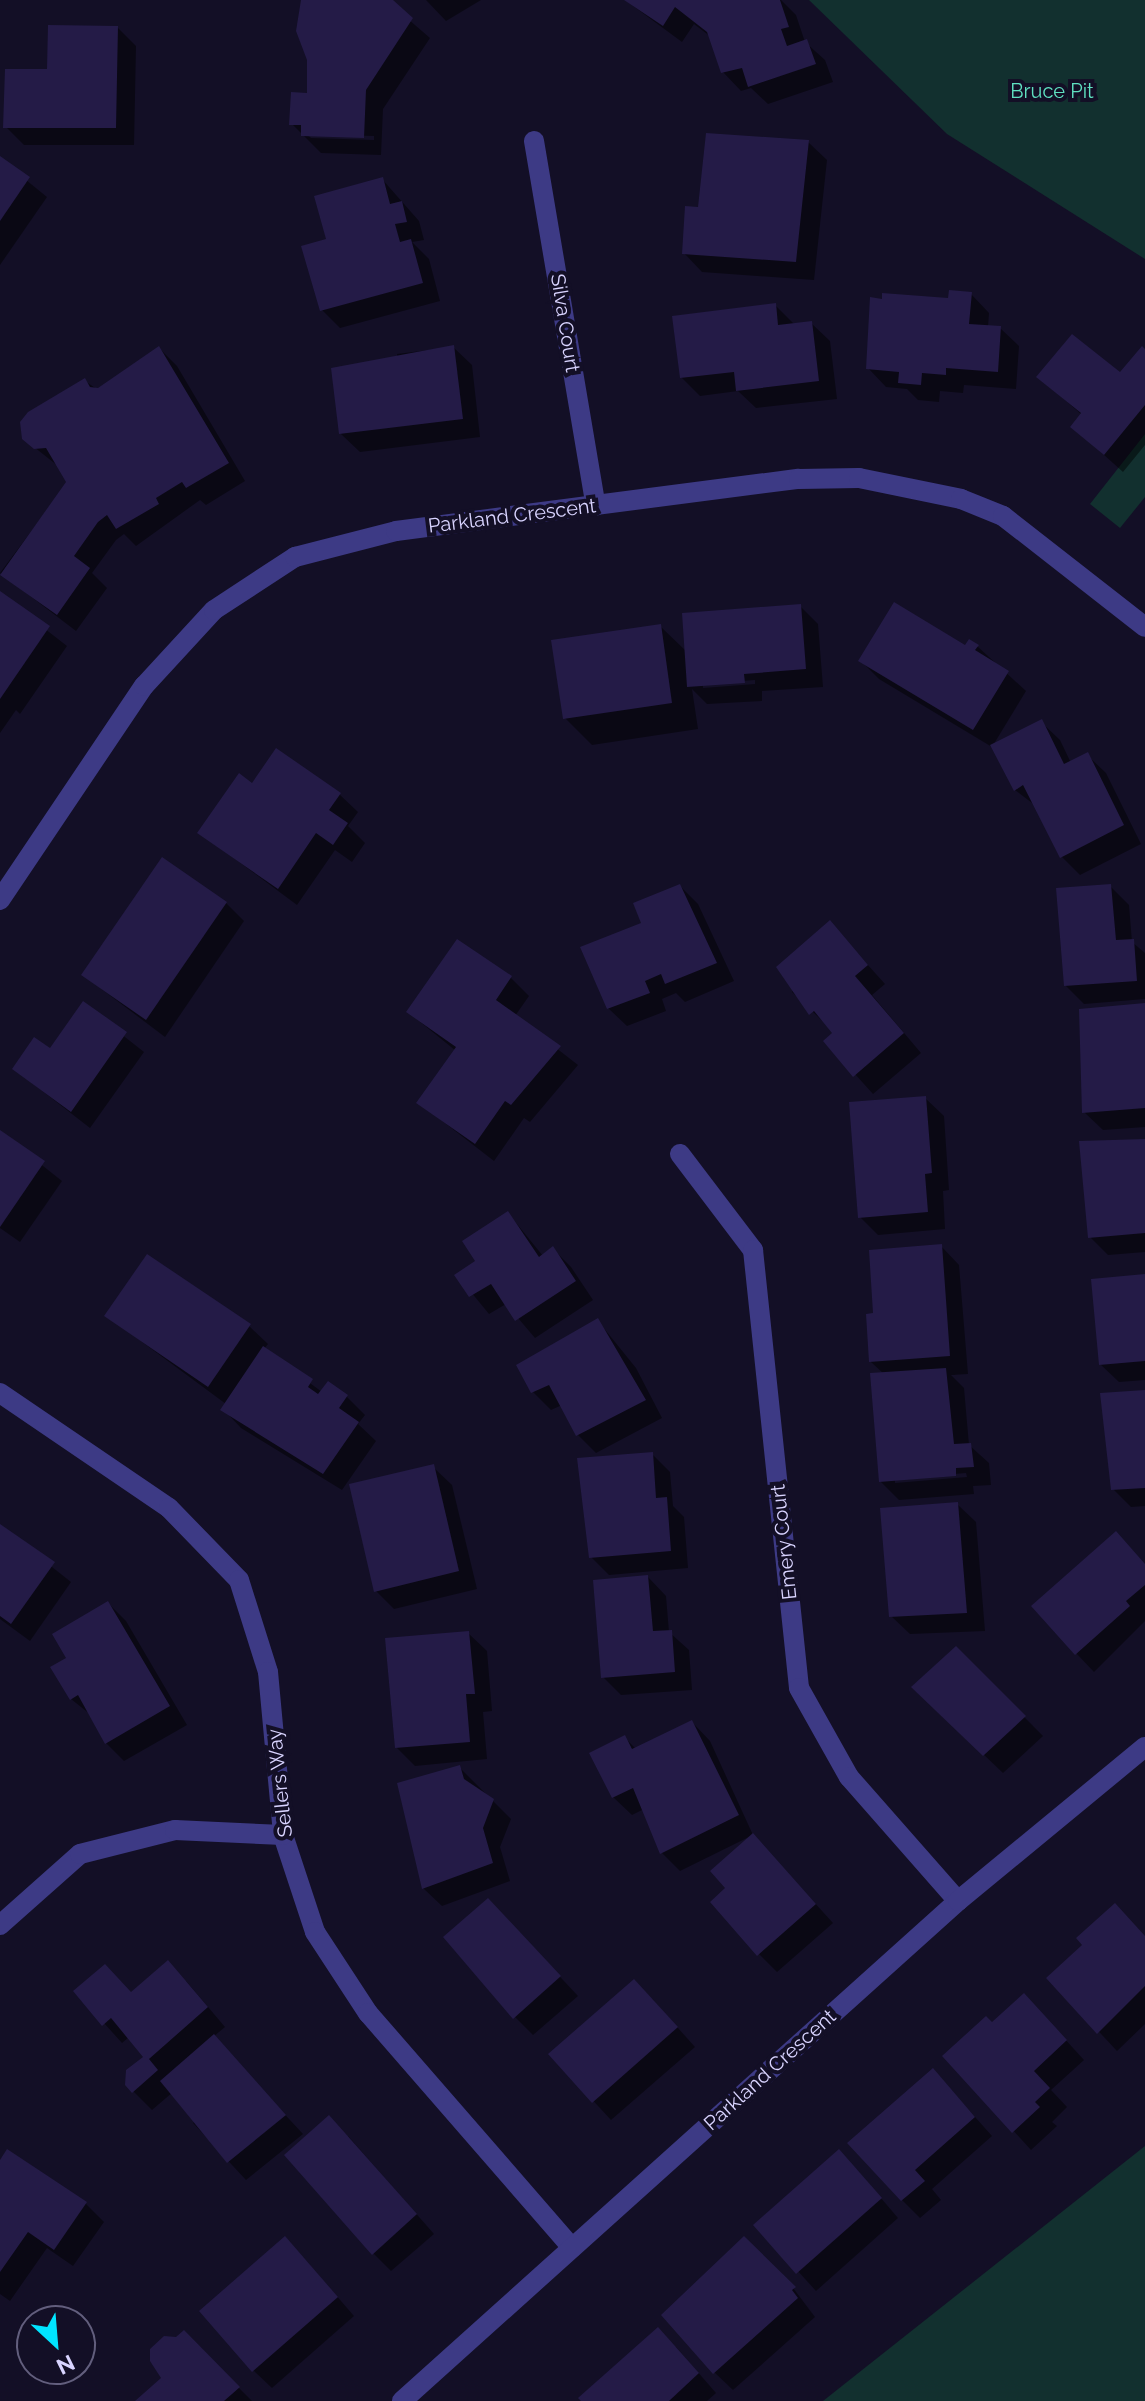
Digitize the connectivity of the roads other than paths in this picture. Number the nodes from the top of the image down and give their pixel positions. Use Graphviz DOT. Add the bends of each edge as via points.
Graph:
graph roads {
  1 [pos="534,141"];
  2 [pos="596,506"];
  3 [pos="1145,627"];
  4 [pos="0,900"];
  5 [pos="680,1154"];
  6 [pos="0,1393"];
  7 [pos="1145,1747"];
  8 [pos="283,1835"];
  9 [pos="958,1901"];
  10 [pos="0,1925"];
  11 [pos="572,2248"];
  12 [pos="402,2401"];
  1 -- 2 [label="street, Silva Court"];
  2 -- 3 [label="street, Parkland Crescent" via="799,479 859,478 947,495 1003,516"];
  2 -- 4 [label="street, Parkland Crescent" via="396,531 295,557 214,610 144,686"];
  5 -- 9 [label="street, Emery Court" via="753,1250 799,1688 849,1777"];
  6 -- 8 [label="street, Sellers Way" via="169,1508 239,1580 268,1672"];
  7 -- 9 [label="street, Parkland Crescent"];
  8 -- 10 [label="street" via="175,1830 80,1854"];
  8 -- 11 [label="street, Sellers Way" via="315,1932 368,2013"];
  9 -- 11 [label="street, Parkland Crescent"];
  11 -- 12 [label="street, Parkland Crescent"];
}
